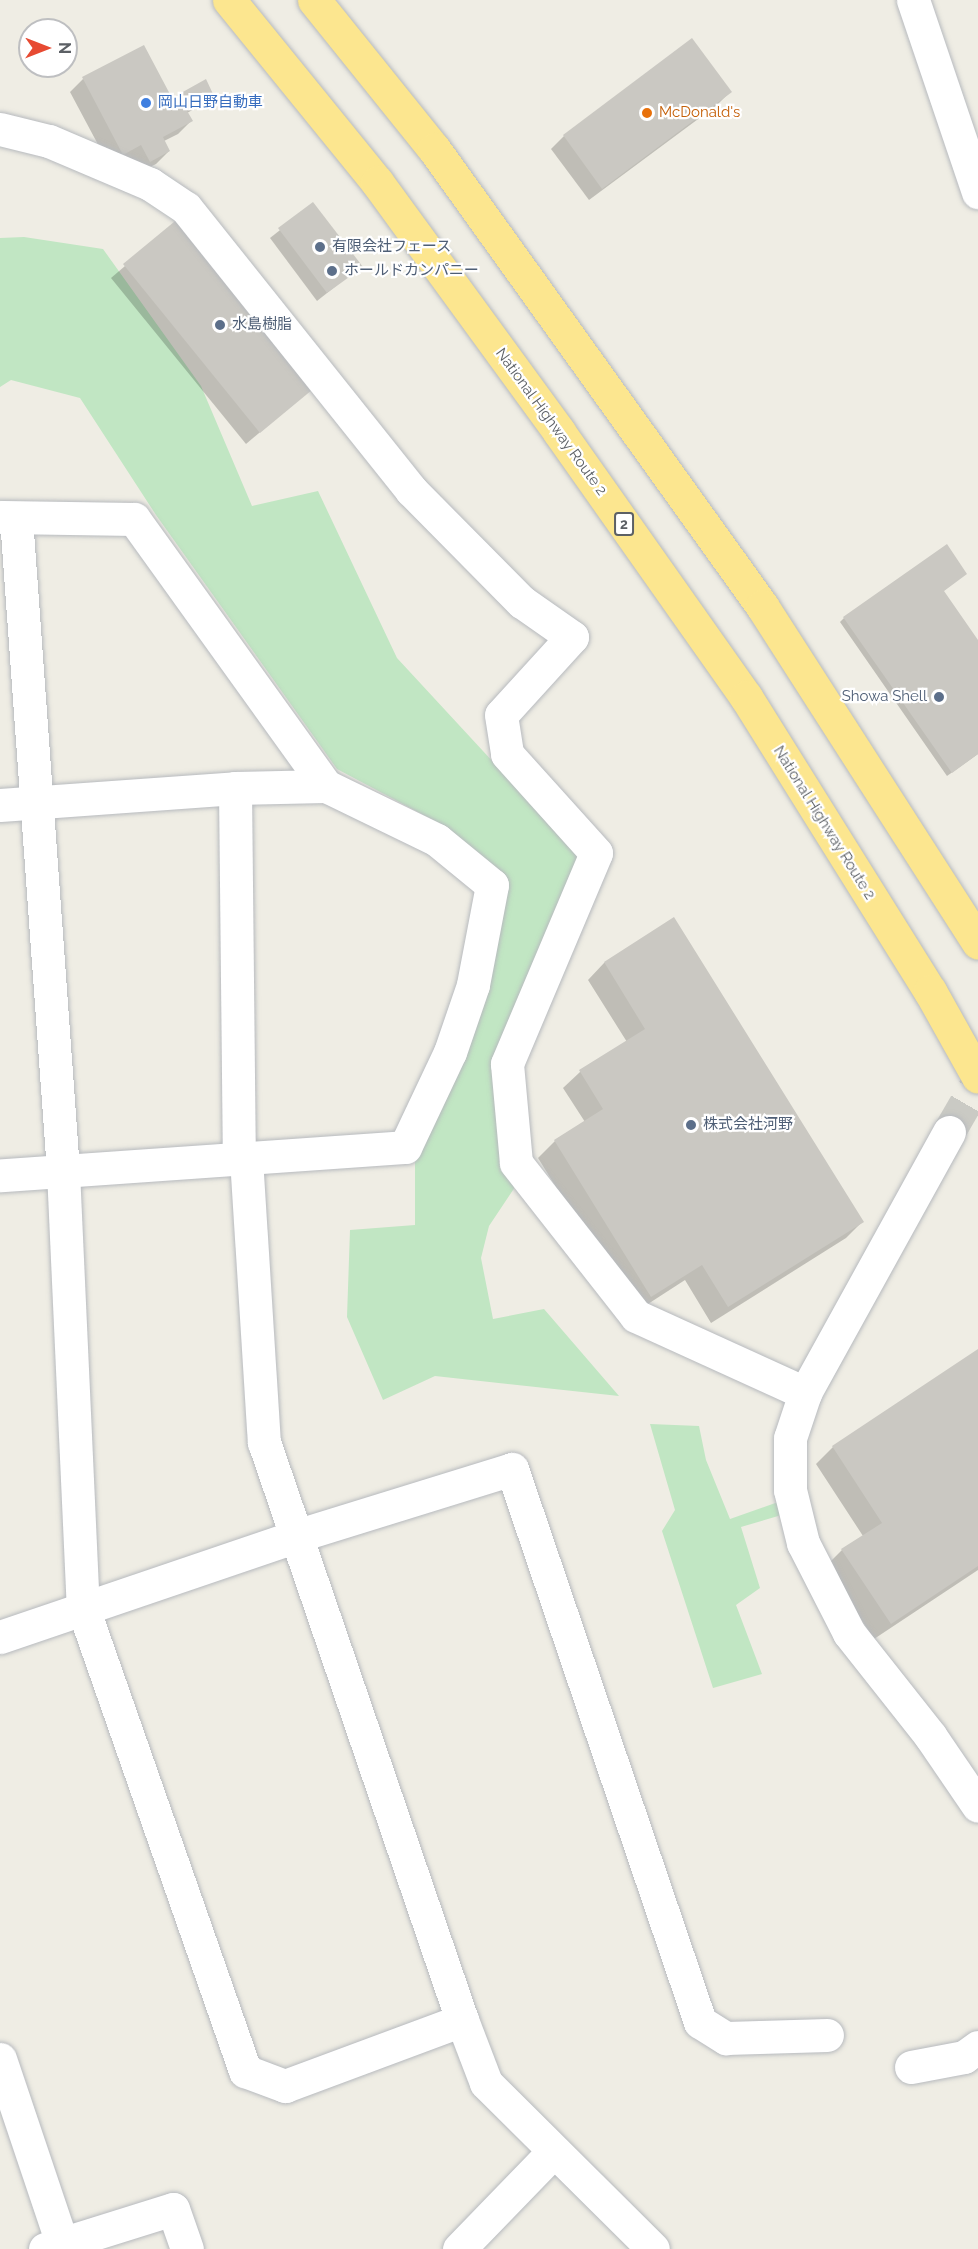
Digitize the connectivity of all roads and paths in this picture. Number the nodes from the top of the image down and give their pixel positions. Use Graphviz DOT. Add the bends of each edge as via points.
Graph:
graph roads {
  1 [pos="229,0"];
  2 [pos="314,0"];
  3 [pos="913,0"];
  4 [pos="0,129"];
  5 [pos="978,192"];
  6 [pos="8,517"];
  7 [pos="326,786"];
  8 [pos="235,788"];
  9 [pos="36,802"];
  10 [pos="0,805"];
  11 [pos="978,943"];
  12 [pos="978,1077"];
  13 [pos="949,1132"];
  14 [pos="243,1159"];
  15 [pos="63,1171"];
  16 [pos="0,1175"];
  17 [pos="805,1393"];
  18 [pos="296,1536"];
  19 [pos="83,1608"];
  20 [pos="0,1637"];
  21 [pos="978,1806"];
  22 [pos="462,2019"];
  23 [pos="827,2035"];
  24 [pos="978,2047"];
  25 [pos="0,2059"];
  26 [pos="911,2067"];
  27 [pos="554,2151"];
  28 [pos="53,2246"];
  29 [pos="187,2249"];
  30 [pos="459,2249"];
  31 [pos="653,2249"];
  1 -- 12 [label="highway, National Highway Route 2 / 2" via="377,182 739,688 930,991"];
  2 -- 11 [label="highway" via="434,149 762,606"];
  3 -- 5 [label="street"];
  4 -- 17 [label="street" via="49,141 150,184 186,208 411,490 522,602 572,637 501,715 507,754 596,853 507,1064 516,1163 636,1316"];
  6 -- 7 [label="street" via="134,519"];
  6 -- 9 [label="street"];
  7 -- 8 [label="street"];
  7 -- 14 [label="street" via="437,840 492,885 473,985 450,1052 405,1147"];
  8 -- 9 [label="street"];
  8 -- 14 [label="street"];
  9 -- 10 [label="street"];
  9 -- 15 [label="street"];
  13 -- 17 [label="street"];
  14 -- 15 [label="street"];
  14 -- 18 [label="street" via="264,1442"];
  15 -- 16 [label="street"];
  15 -- 19 [label="street"];
  17 -- 21 [label="street" via="790,1438 790,1490 803,1543 849,1633 932,1737"];
  18 -- 19 [label="street"];
  18 -- 22 [label="street"];
  18 -- 23 [label="street" via="512,1469 700,2022 726,2038"];
  19 -- 20 [label="street"];
  19 -- 22 [label="street" via="244,2071 285,2086"];
  22 -- 27 [label="street" via="486,2083"];
  24 -- 26 [label="street" via="964,2057"];
  25 -- 28 [label="street"];
  27 -- 30 [label="street"];
  27 -- 31 [label="street"];
  28 -- 29 [label="street" via="173,2209"];
}
